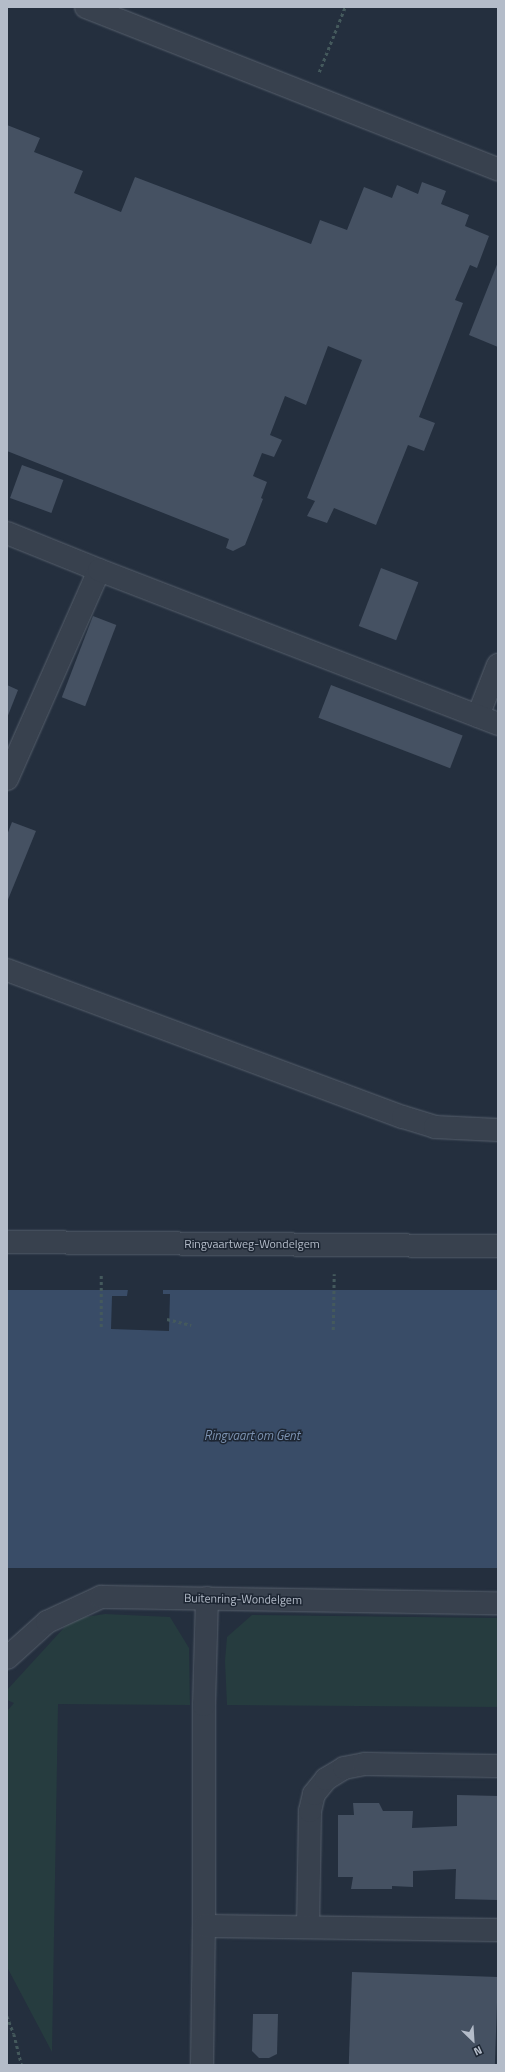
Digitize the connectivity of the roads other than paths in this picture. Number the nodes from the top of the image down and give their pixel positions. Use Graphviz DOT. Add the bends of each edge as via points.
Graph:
graph roads {
  1 [pos="86,7"];
  2 [pos="498,169"];
  3 [pos="7,533"];
  4 [pos="99,570"];
  5 [pos="498,665"];
  6 [pos="478,716"];
  7 [pos="498,724"];
  8 [pos="7,780"];
  9 [pos="7,970"];
  10 [pos="498,1130"];
  11 [pos="7,1242"];
  12 [pos="498,1246"];
  13 [pos="207,1598"];
  14 [pos="498,1603"];
  15 [pos="7,1658"];
  16 [pos="498,1766"];
  17 [pos="204,1926"];
  18 [pos="308,1927"];
  19 [pos="498,1930"];
  20 [pos="202,2065"];
  1 -- 2 [label="street"];
  3 -- 4 [label="street"];
  4 -- 6 [label="street"];
  4 -- 8 [label="street"];
  5 -- 6 [label="street"];
  6 -- 7 [label="street"];
  9 -- 10 [label="street" via="416,1121 435,1127"];
  11 -- 12 [label="street, Ringvaartweg-Wondelgem"];
  13 -- 14 [label="street, Buitenring-Wondelgem"];
  13 -- 15 [label="street, Buitenring-Wondelgem" via="101,1597 47,1622"];
  13 -- 17 [label="street" via="204,1706"];
  16 -- 18 [label="street" via="365,1764 344,1768 326,1779 314,1794 310,1811"];
  17 -- 18 [label="street"];
  17 -- 20 [label="street"];
  18 -- 19 [label="street"];
}
